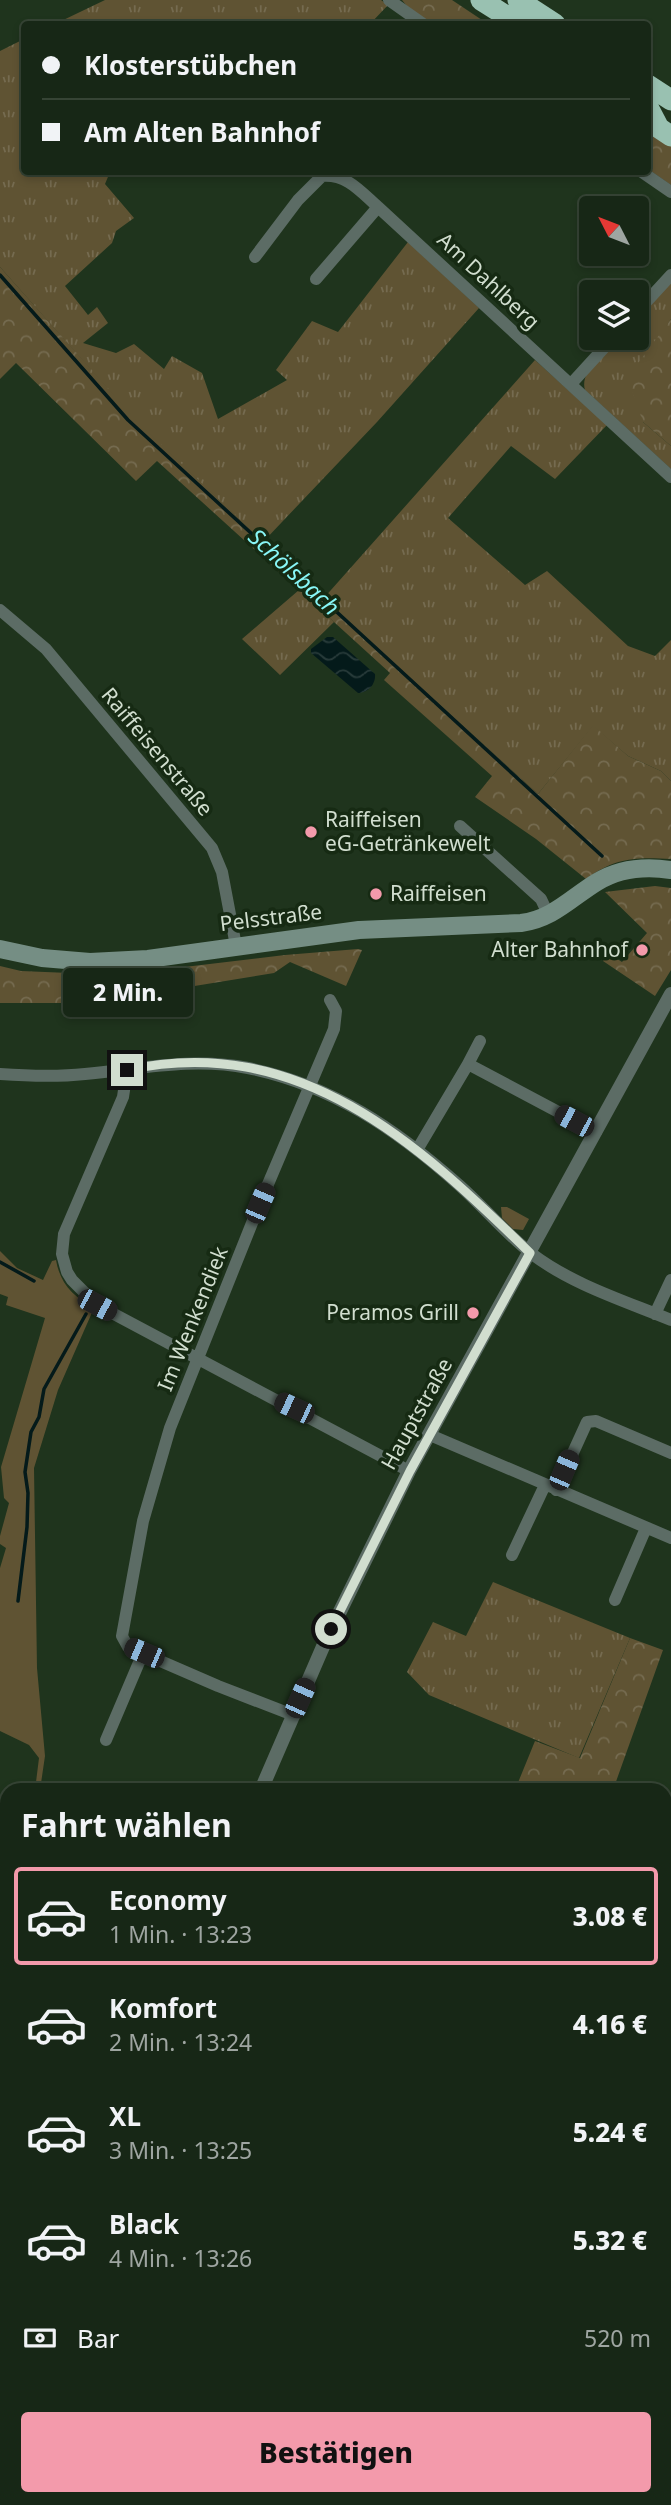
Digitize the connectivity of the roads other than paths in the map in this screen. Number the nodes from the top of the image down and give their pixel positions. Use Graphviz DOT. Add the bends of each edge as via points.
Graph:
graph roads {
  1 [pos="390,0"];
  2 [pos="481,0"];
  3 [pos="518,0"];
  4 [pos="419,21"];
  5 [pos="514,21"];
  6 [pos="550,21"];
  7 [pos="651,87"];
  8 [pos="671,100"];
  9 [pos="651,109"];
  10 [pos="651,113"];
  11 [pos="671,123"];
  12 [pos="671,136"];
  13 [pos="646,175"];
  14 [pos="671,192"];
  15 [pos="379,207"];
  16 [pos="255,257"];
  17 [pos="671,275"];
  18 [pos="316,279"];
  19 [pos="649,299"];
  20 [pos="602,350"];
  21 [pos="571,384"];
  22 [pos="671,477"];
  23 [pos="0,610"];
  24 [pos="460,826"];
  25 [pos="671,870"];
  26 [pos="548,914"];
  27 [pos="236,946"];
  28 [pos="0,949"];
  29 [pos="671,994"];
  30 [pos="330,1000"];
  31 [pos="480,1041"];
  32 [pos="468,1064"];
  33 [pos="127,1070"];
  34 [pos="0,1074"];
  35 [pos="309,1084"];
  36 [pos="596,1132"];
  37 [pos="417,1150"];
  38 [pos="530,1253"];
  39 [pos="671,1280"];
  40 [pos="655,1314"];
  41 [pos="671,1320"];
  42 [pos="198,1358"];
  43 [pos="430,1435"];
  44 [pos="671,1453"];
  45 [pos="410,1471"];
  46 [pos="550,1488"];
  47 [pos="646,1528"];
  48 [pos="671,1538"];
  49 [pos="512,1555"];
  50 [pos="615,1600"];
  51 [pos="144,1653"];
  52 [pos="293,1715"];
  53 [pos="106,1740"];
  54 [pos="264,1783"];
  1 -- 4 [label="street"];
  2 -- 5 [label="highway"];
  3 -- 6 [label="highway"];
  7 -- 8 [label="highway"];
  9 -- 11 [label="highway"];
  10 -- 12 [label="highway" via="659,128"];
  13 -- 14 [label="street"];
  15 -- 16 [label="street, Am Dahlberg" via="345,178 322,176"];
  15 -- 18 [label="street"];
  15 -- 21 [label="street, Am Dahlberg"];
  17 -- 19 [label="street"];
  20 -- 21 [label="street"];
  21 -- 22 [label="street, Am Dahlberg"];
  23 -- 27 [label="street, Raiffeisenstraße" via="46,649 212,848 222,872"];
  24 -- 26 [label="street" via="541,899"];
  25 -- 26 [label="main road, Pelsstraße" via="627,870 598,881"];
  26 -- 27 [label="main road, Pelsstraße" via="531,922 505,925 359,930"];
  27 -- 28 [label="main road, Pelsstraße" via="90,962"];
  29 -- 36 [label="street, Hauptstraße"];
  30 -- 35 [label="street, Im Wenkendiek" via="336,1011 334,1029"];
  31 -- 32 [label="street"];
  32 -- 36 [label="street"];
  32 -- 37 [label="street"];
  33 -- 34 [label="street"];
  33 -- 35 [label="street" via="208,1063"];
  33 -- 42 [label="street" via="123,1097 64,1234 64,1263 72,1280 97,1305"];
  35 -- 37 [label="street" via="378,1121"];
  35 -- 42 [label="street, Im Wenkendiek"];
  36 -- 38 [label="street, Hauptstraße"];
  37 -- 38 [label="street"];
  38 -- 40 [label="street" via="575,1280"];
  38 -- 43 [label="street, Hauptstraße"];
  39 -- 40 [label="street"];
  40 -- 41 [label="street"];
  42 -- 45 [label="street"];
  42 -- 51 [label="street, Im Wenkendiek" via="170,1428 134,1569 122,1636 128,1647"];
  43 -- 45 [label="street, Hauptstraße"];
  43 -- 46 [label="street"];
  44 -- 46 [label="street" via="596,1421 587,1422"];
  45 -- 52 [label="street, Hauptstraße"];
  46 -- 47 [label="street"];
  46 -- 49 [label="street"];
  47 -- 48 [label="street"];
  47 -- 50 [label="street"];
  51 -- 52 [label="street, Im Wenkendiek"];
  51 -- 53 [label="street"];
  52 -- 54 [label="street, Hauptstraße"];
}
